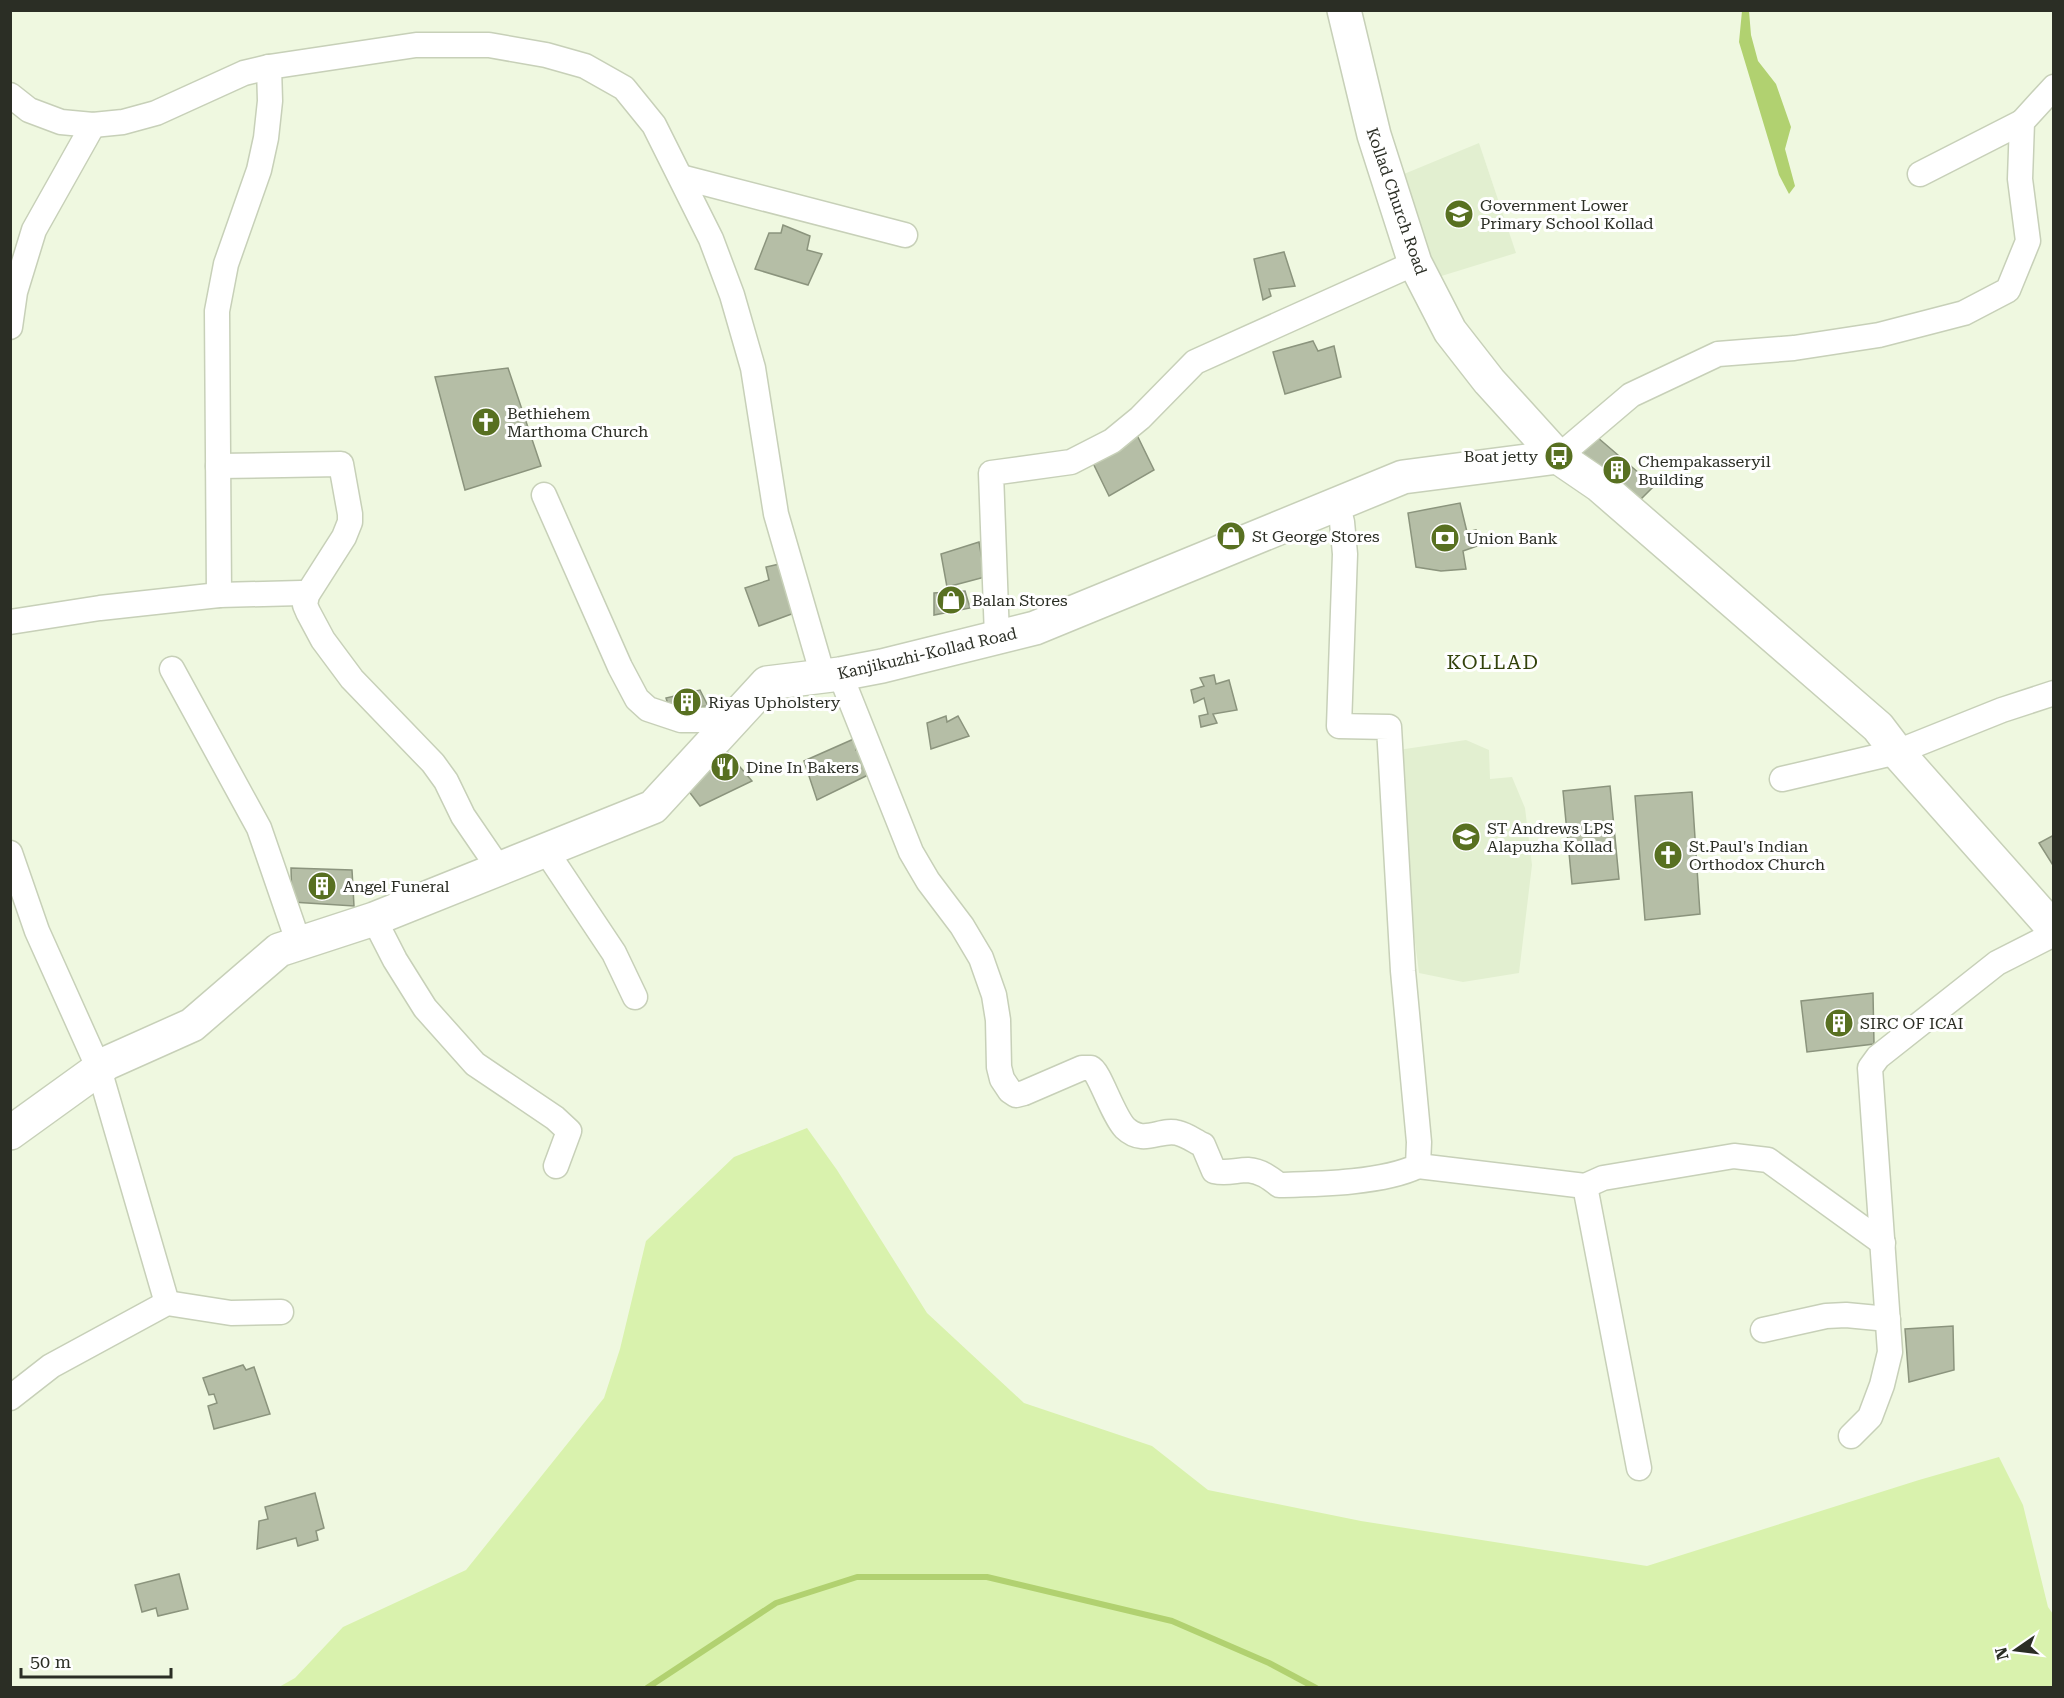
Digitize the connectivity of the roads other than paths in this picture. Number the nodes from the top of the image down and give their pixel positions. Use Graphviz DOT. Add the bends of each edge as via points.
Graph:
graph roads {
  1 [pos="1344,10"];
  2 [pos="269,67"];
  3 [pos="2054,87"];
  4 [pos="10,95"];
  5 [pos="2022,122"];
  6 [pos="93,124"];
  7 [pos="1920,174"];
  8 [pos="681,177"];
  9 [pos="905,235"];
  10 [pos="1415,263"];
  11 [pos="10,327"];
  12 [pos="1558,457"];
  13 [pos="218,466"];
  14 [pos="544,495"];
  15 [pos="1337,504"];
  16 [pos="219,595"];
  17 [pos="307,595"];
  18 [pos="10,622"];
  19 [pos="997,637"];
  20 [pos="172,669"];
  21 [pos="831,675"];
  22 [pos="2054,693"];
  23 [pos="734,720"];
  24 [pos="1897,752"];
  25 [pos="1782,779"];
  26 [pos="546,851"];
  27 [pos="10,853"];
  28 [pos="500,870"];
  29 [pos="374,919"];
  30 [pos="2054,929"];
  31 [pos="2054,934"];
  32 [pos="299,944"];
  33 [pos="634,997"];
  34 [pos="99,1069"];
  35 [pos="10,1133"];
  36 [pos="556,1166"];
  37 [pos="1418,1166"];
  38 [pos="1585,1186"];
  39 [pos="1883,1243"];
  40 [pos="167,1302"];
  41 [pos="281,1312"];
  42 [pos="1888,1319"];
  43 [pos="1763,1330"];
  44 [pos="10,1398"];
  45 [pos="1851,1436"];
  46 [pos="1639,1468"];
  1 -- 10 [label="main road, Kollad Church Road" via="1374,135"];
  2 -- 6 [label="street" via="243,73 156,113 123,122"];
  2 -- 8 [label="street" via="416,45 489,45 585,66 624,88 654,125"];
  2 -- 13 [label="street" via="270,101 259,170 218,299"];
  3 -- 5 [label="street"];
  4 -- 6 [label="street" via="43,116 61,122"];
  5 -- 7 [label="street"];
  5 -- 12 [label="street" via="2020,179 2028,241 2008,290 1964,313 1879,335 1718,354 1631,395"];
  6 -- 11 [label="street" via="34,230 15,292"];
  8 -- 9 [label="street"];
  8 -- 21 [label="street" via="711,239 735,305 753,368 776,514"];
  10 -- 12 [label="main road, Kollad Church Road" via="1450,331"];
  10 -- 19 [label="street" via="1195,362 1112,441 1071,462 991,473"];
  12 -- 15 [label="main road, Kanjikuzhi-Kollad Road" via="1403,477"];
  12 -- 24 [label="main road, Kollad Church Road" via="1599,485 1878,727"];
  13 -- 16 [label="street"];
  13 -- 17 [label="street" via="341,464 350,522"];
  14 -- 23 [label="street" via="637,699 648,709 681,720"];
  15 -- 19 [label="main road, Kanjikuzhi-Kollad Road" via="1035,628"];
  15 -- 37 [label="street" via="1345,554 1339,726 1389,727"];
  16 -- 17 [label="street"];
  16 -- 18 [label="street"];
  17 -- 28 [label="street" via="305,605 323,640 352,679 433,763"];
  19 -- 21 [label="main road, Kanjikuzhi-Kollad Road"];
  20 -- 32 [label="street" via="259,828"];
  21 -- 23 [label="main road, Kanjikuzhi-Kollad Road" via="767,682"];
  21 -- 37 [label="street" via="911,852 981,958 994,995 999,1067 1010,1091 1016,1095 1024,1093 1082,1068 1091,1068 1098,1073 1118,1119 1136,1136 1177,1132 1203,1145 1214,1171 1224,1174 1248,1170 1264,1174 1279,1185 1402,1174"];
  22 -- 24 [label="street"];
  23 -- 26 [label="main road, Kanjikuzhi-Kollad Road" via="653,807"];
  24 -- 25 [label="street"];
  24 -- 30 [label="main road, Kollad Church Road"];
  26 -- 28 [label="main road, Kanjikuzhi-Kollad Road"];
  26 -- 33 [label="street" via="614,953"];
  27 -- 34 [label="street" via="37,931"];
  28 -- 29 [label="main road, Kanjikuzhi-Kollad Road"];
  29 -- 32 [label="main road, Kanjikuzhi-Kollad Road"];
  29 -- 36 [label="street" via="425,1008 475,1064 569,1131"];
  31 -- 39 [label="street" via="1997,963 1878,1057 1870,1068"];
  32 -- 34 [label="main road, Kanjikuzhi-Kollad Road" via="279,950 192,1025"];
  34 -- 35 [label="main road, Kanjikuzhi-Kollad Road"];
  34 -- 40 [label="street"];
  37 -- 38 [label="street"];
  38 -- 39 [label="street" via="1603,1178 1734,1156 1768,1160"];
  38 -- 46 [label="street"];
  39 -- 42 [label="street"];
  40 -- 41 [label="street" via="231,1313"];
  40 -- 44 [label="street" via="51,1366"];
  42 -- 43 [label="street" via="1826,1316"];
  42 -- 45 [label="street" via="1890,1352 1882,1385 1870,1417"];
}
